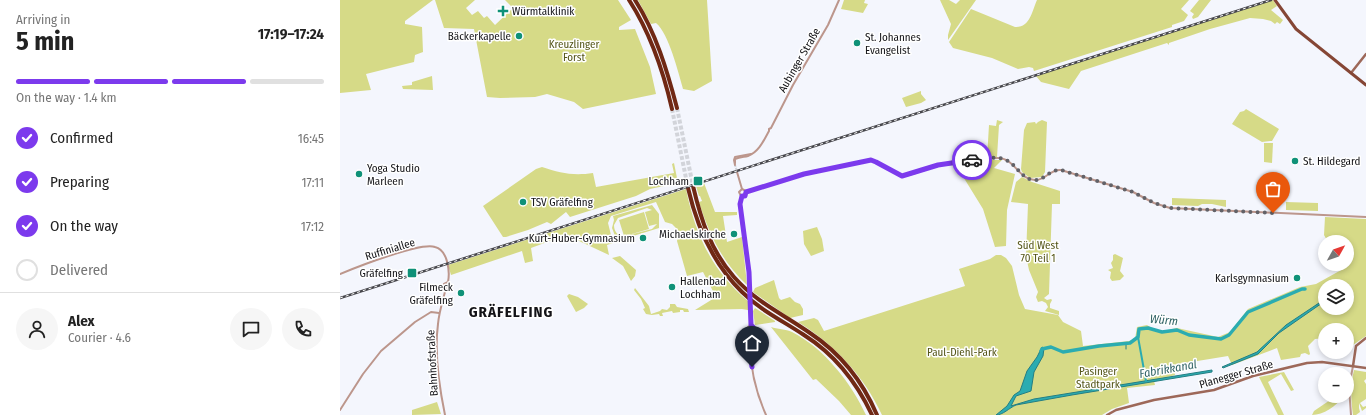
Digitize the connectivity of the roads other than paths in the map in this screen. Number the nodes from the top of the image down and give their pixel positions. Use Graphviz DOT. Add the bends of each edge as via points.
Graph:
graph roads {
  1 [pos="631,0"];
  2 [pos="839,0"];
  3 [pos="1275,0"];
  4 [pos="1366,54"];
  5 [pos="1351,73"];
  6 [pos="1366,85"];
  7 [pos="674,109"];
  8 [pos="735,164"];
  9 [pos="737,172"];
  10 [pos="742,189"];
  11 [pos="746,192"];
  12 [pos="742,196"];
  13 [pos="1366,217"];
  14 [pos="443,253"];
  15 [pos="340,274"];
  16 [pos="440,313"];
  17 [pos="1366,338"];
  18 [pos="1353,366"];
  19 [pos="1366,368"];
  20 [pos="340,410"];
  21 [pos="445,415"];
  22 [pos="766,415"];
  23 [pos="872,415"];
  24 [pos="878,415"];
  25 [pos="1107,415"];
  26 [pos="1351,415"];
  1 -- 7 [label="highway" via="655,52"];
  2 -- 8 [label="street, Aubinger Straße" via="828,25 758,150 753,154 735,158"];
  3 -- 5 [label="main road" via="1296,29"];
  4 -- 5 [label="main road"];
  5 -- 6 [label="main road"];
  9 -- 10 [label="street"];
  10 -- 11 [label="street"];
  10 -- 12 [label="street" via="739,192"];
  11 -- 12 [label="street" via="745,196"];
  11 -- 13 [label="street" via="804,174 871,160 902,176 938,165 997,158 1007,160 1024,176 1033,180 1042,179 1058,170 1133,192 1170,208"];
  12 -- 22 [label="street, bridge" via="740,214 746,243 750,287 751,325 748,327 751,330 753,376"];
  14 -- 15 [label="street, Ruffiniallee" via="434,246 417,248"];
  14 -- 16 [label="street, Bahnhofstraße" via="450,286 446,288"];
  16 -- 20 [label="street" via="431,312 414,322 388,345 377,356"];
  16 -- 21 [label="street, Bahnhofstraße" via="437,360"];
  17 -- 18 [label="main road" via="1357,344"];
  18 -- 19 [label="main road, Planegger Straße"];
  18 -- 25 [label="main road, Planegger Straße" via="1307,363 1253,376 1214,390 1119,409"];
  18 -- 26 [label="street" via="1348,387"];
  23 -- 24 [label="highway" via="856,386 827,352 757,305 727,276 704,238 693,207 691,187 708,235 732,274 758,300 809,332 836,354 857,380"];
}
